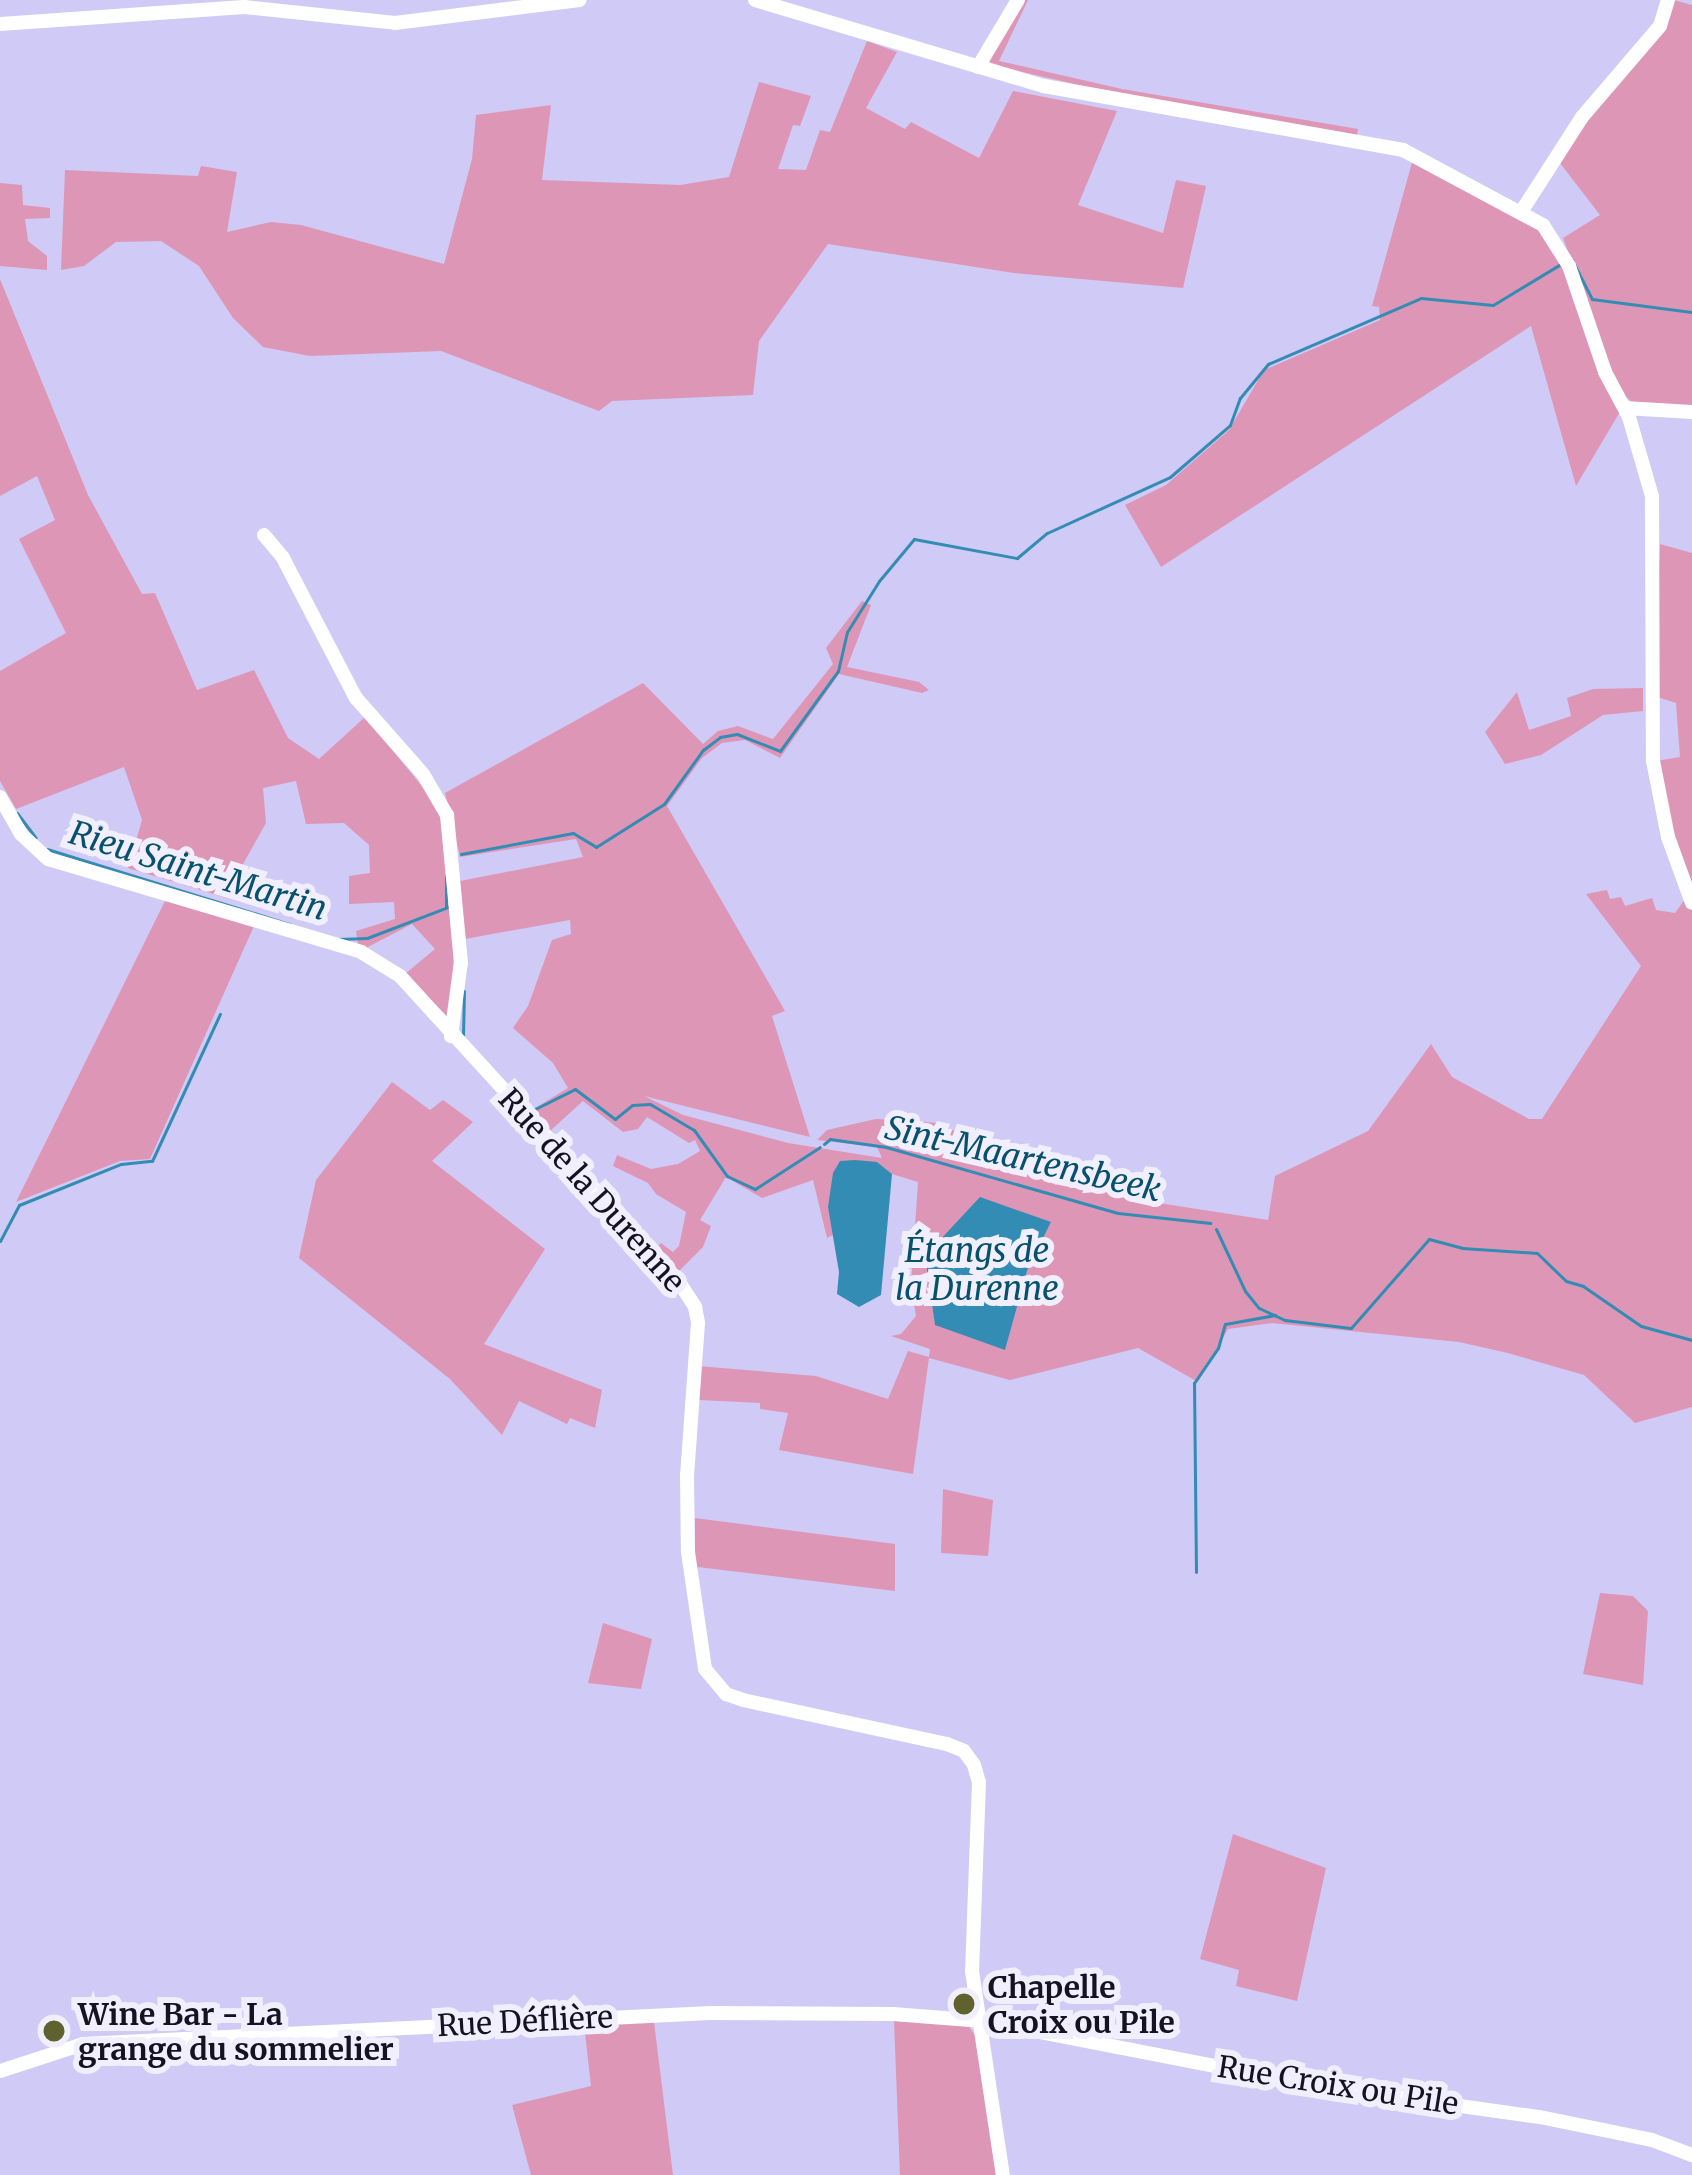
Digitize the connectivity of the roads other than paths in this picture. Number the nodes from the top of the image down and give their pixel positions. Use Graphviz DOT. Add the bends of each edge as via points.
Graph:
graph roads {
  1 [pos="580,0"];
  2 [pos="755,0"];
  3 [pos="1018,0"];
  4 [pos="1668,0"];
  5 [pos="0,24"];
  6 [pos="978,68"];
  7 [pos="1523,209"];
  8 [pos="1625,409"];
  9 [pos="1692,412"];
  10 [pos="264,536"];
  11 [pos="0,796"];
  12 [pos="1692,903"];
  13 [pos="451,1036"];
  14 [pos="983,2021"];
  15 [pos="0,2071"];
  16 [pos="1692,2155"];
  17 [pos="1003,2175"];
  1 -- 5 [label="street" via="435,21 244,7"];
  2 -- 6 [label="street"];
  3 -- 6 [label="street"];
  4 -- 7 [label="street" via="1660,26 1569,134"];
  6 -- 7 [label="street" via="1110,100 1403,150"];
  7 -- 8 [label="street" via="1564,257"];
  8 -- 9 [label="street"];
  8 -- 12 [label="street" via="1656,521 1653,761"];
  10 -- 13 [label="street" via="356,698 440,798 453,844 461,962"];
  11 -- 13 [label="street, Rue de la Durenne" via="48,860 361,952 400,976"];
  13 -- 14 [label="street, Rue de la Durenne" via="695,1307 688,1552 705,1669 715,1684 743,1700 947,1744 974,1765 972,1971"];
  14 -- 15 [label="street, Rue Déflière" via="752,2011 420,2026 82,2044"];
  14 -- 16 [label="street, Rue Croix ou Pile" via="1311,2085 1623,2133"];
  14 -- 17 [label="street"];
}
